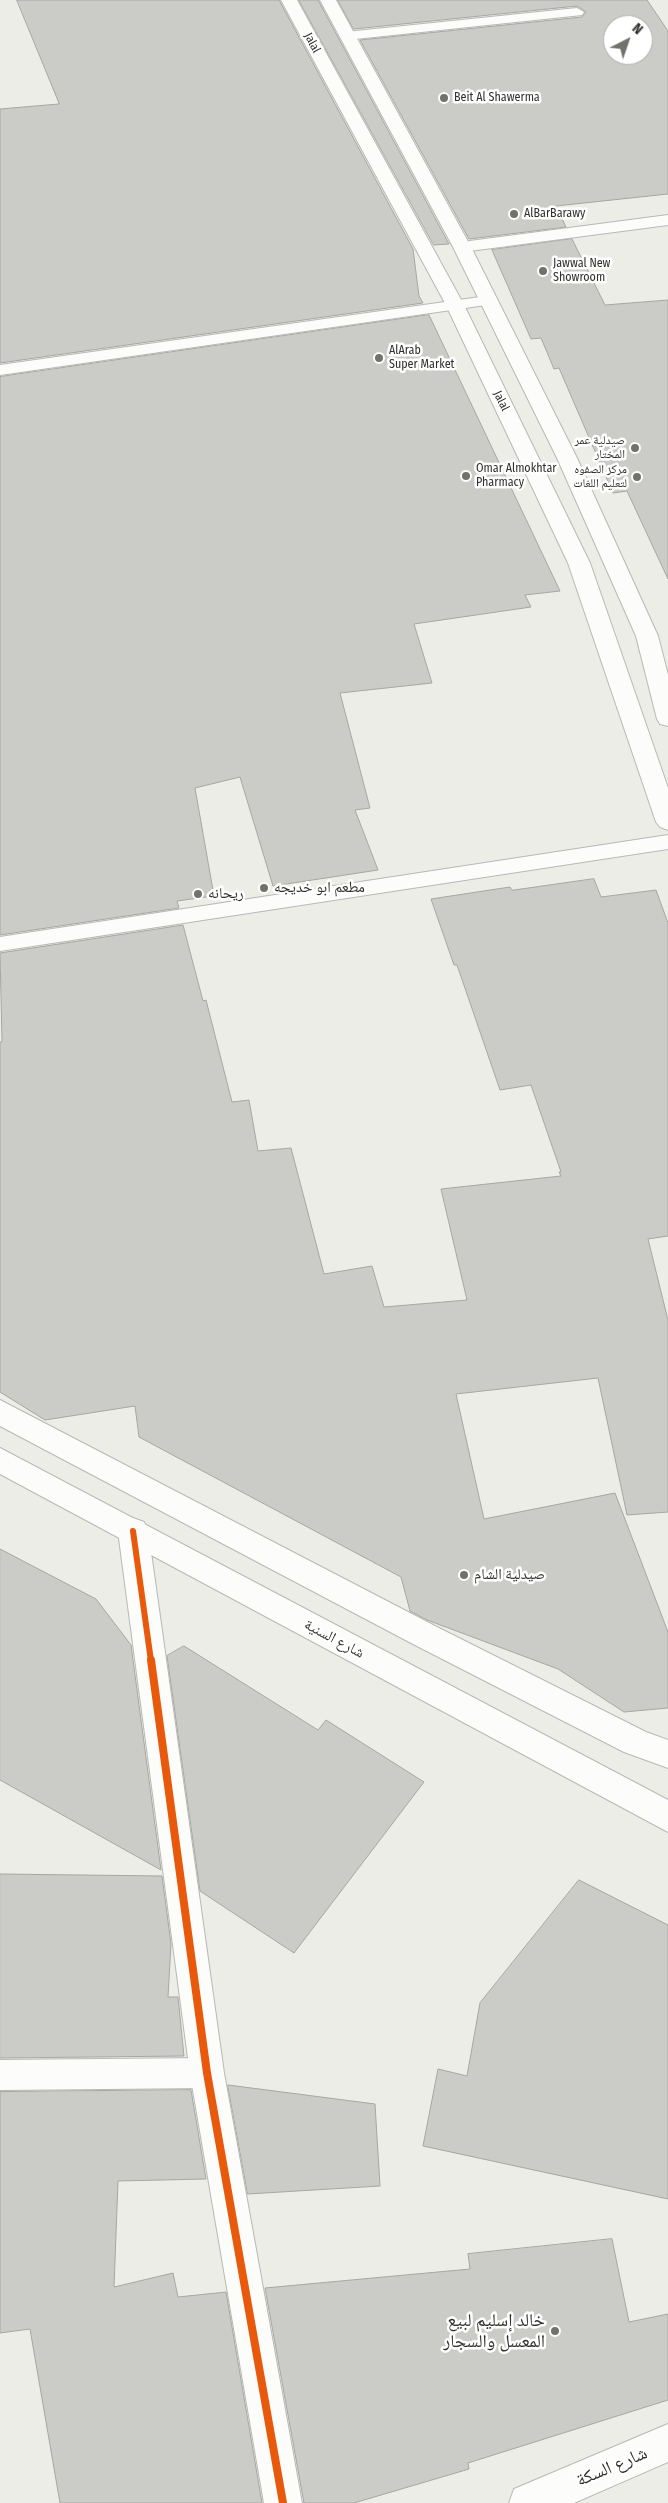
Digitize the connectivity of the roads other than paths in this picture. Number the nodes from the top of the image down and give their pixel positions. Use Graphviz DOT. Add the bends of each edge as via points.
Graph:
graph roads {
  1 [pos="289,0"];
  2 [pos="328,0"];
  3 [pos="577,12"];
  4 [pos="346,36"];
  5 [pos="668,220"];
  6 [pos="462,247"];
  7 [pos="487,302"];
  8 [pos="455,305"];
  9 [pos="0,370"];
  10 [pos="658,635"];
  11 [pos="605,640"];
  12 [pos="661,660"];
  13 [pos="614,665"];
  14 [pos="668,719"];
  15 [pos="668,822"];
  16 [pos="668,842"];
  17 [pos="0,944"];
  18 [pos="0,1412"];
  19 [pos="0,1460"];
  20 [pos="133,1531"];
  21 [pos="668,1754"];
  22 [pos="668,1817"];
  23 [pos="207,2072"];
  24 [pos="0,2075"];
  25 [pos="668,2443"];
  26 [pos="283,2503"];
  27 [pos="528,2503"];
  1 -- 8 [label="main road, Jalal"];
  2 -- 4 [label="main road"];
  3 -- 4 [label="lane"];
  4 -- 6 [label="main road"];
  5 -- 6 [label="lane"];
  6 -- 7 [label="main road"];
  7 -- 8 [label="lane"];
  7 -- 10 [label="main road"];
  8 -- 9 [label="lane"];
  8 -- 11 [label="main road, Jalal" via="579,564"];
  10 -- 11 [label="main road"];
  10 -- 12 [label="main road"];
  11 -- 13 [label="main road, Jalal"];
  12 -- 13 [label="main road"];
  12 -- 14 [label="main road"];
  13 -- 15 [label="main road, Jalal"];
  16 -- 17 [label="lane"];
  18 -- 21 [label="main road" via="424,1635 635,1742"];
  19 -- 20 [label="main road, شارع السنية"];
  20 -- 22 [label="main road, شارع السنية"];
  20 -- 23 [label="main road"];
  23 -- 24 [label="lane"];
  23 -- 26 [label="main road"];
  25 -- 27 [label="main road, شارع السكة"];
}
